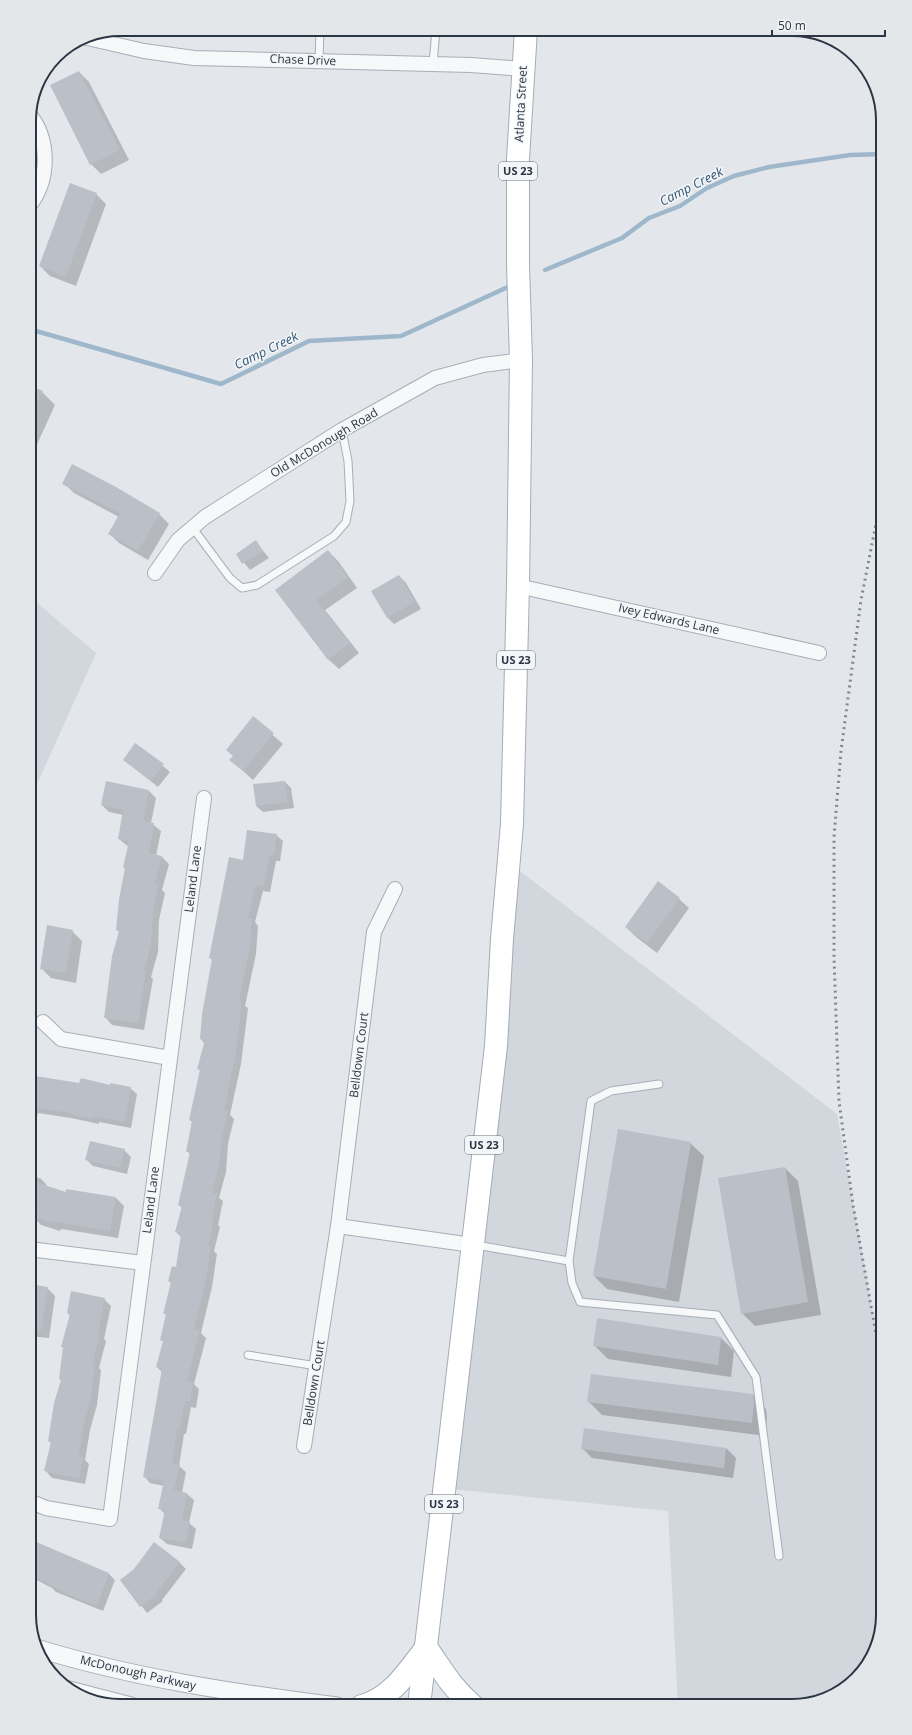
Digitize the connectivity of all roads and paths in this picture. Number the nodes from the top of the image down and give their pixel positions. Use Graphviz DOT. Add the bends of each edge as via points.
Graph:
graph roads {
  1 [pos="320,36"];
  2 [pos="435,36"];
  3 [pos="526,36"];
  4 [pos="95,40"];
  5 [pos="319,61"];
  6 [pos="433,64"];
  7 [pos="524,69"];
  8 [pos="36,124"];
  9 [pos="36,192"];
  10 [pos="521,360"];
  11 [pos="342,430"];
  12 [pos="192,527"];
  13 [pos="155,573"];
  14 [pos="518,586"];
  15 [pos="819,653"];
  16 [pos="204,798"];
  17 [pos="395,888"];
  18 [pos="43,1022"];
  19 [pos="170,1058"];
  20 [pos="659,1084"];
  21 [pos="338,1226"];
  22 [pos="472,1245"];
  23 [pos="36,1250"];
  24 [pos="569,1260"];
  25 [pos="143,1263"];
  26 [pos="248,1355"];
  27 [pos="317,1366"];
  28 [pos="304,1446"];
  29 [pos="36,1504"];
  30 [pos="779,1556"];
  31 [pos="426,1647"];
  32 [pos="44,1650"];
  33 [pos="282,1699"];
  34 [pos="378,1699"];
  35 [pos="420,1699"];
  36 [pos="465,1699"];
  1 -- 5 [label="lane"];
  2 -- 6 [label="lane"];
  3 -- 7 [label="main road, Atlanta Street / US 23"];
  4 -- 5 [label="street, Chase Drive" via="188,57"];
  5 -- 6 [label="street, Chase Drive"];
  6 -- 7 [label="street, Chase Drive" via="471,64"];
  7 -- 10 [label="main road, Atlanta Street / US 23" via="518,159"];
  8 -- 9 [label="street" via="43,140 45,155"];
  10 -- 11 [label="street, Old McDonough Road" via="483,365 435,378"];
  10 -- 14 [label="main road, US 23"];
  11 -- 12 [label="street, Old McDonough Road"];
  11 -- 12 [label="lane" via="348,460 350,501 346,522 334,536 257,585 242,588 230,578"];
  12 -- 13 [label="street, Old McDonough Road" via="178,540"];
  14 -- 15 [label="street, Ivey Edwards Lane"];
  14 -- 22 [label="main road, US 23" via="512,824 496,1046"];
  16 -- 19 [label="street, Leland Lane"];
  17 -- 21 [label="street, Belldown Court" via="374,932"];
  18 -- 19 [label="street" via="62,1039"];
  19 -- 25 [label="street, Leland Lane"];
  20 -- 24 [label="lane" via="611,1091 591,1101"];
  21 -- 22 [label="street"];
  21 -- 27 [label="street, Belldown Court"];
  22 -- 24 [label="lane"];
  22 -- 31 [label="main road, US 23"];
  23 -- 25 [label="street"];
  24 -- 30 [label="lane" via="572,1283 580,1302 718,1315 756,1377"];
  25 -- 29 [label="street, Leland Lane" via="110,1519 46,1508"];
  26 -- 27 [label="lane"];
  27 -- 28 [label="street, Belldown Court"];
  31 -- 34 [label="main road" via="398,1685"];
  31 -- 35 [label="main road, US 23"];
  31 -- 36 [label="main road" via="443,1675"];
  32 -- 33 [label="street, McDonough Parkway" via="120,1671"];
}
